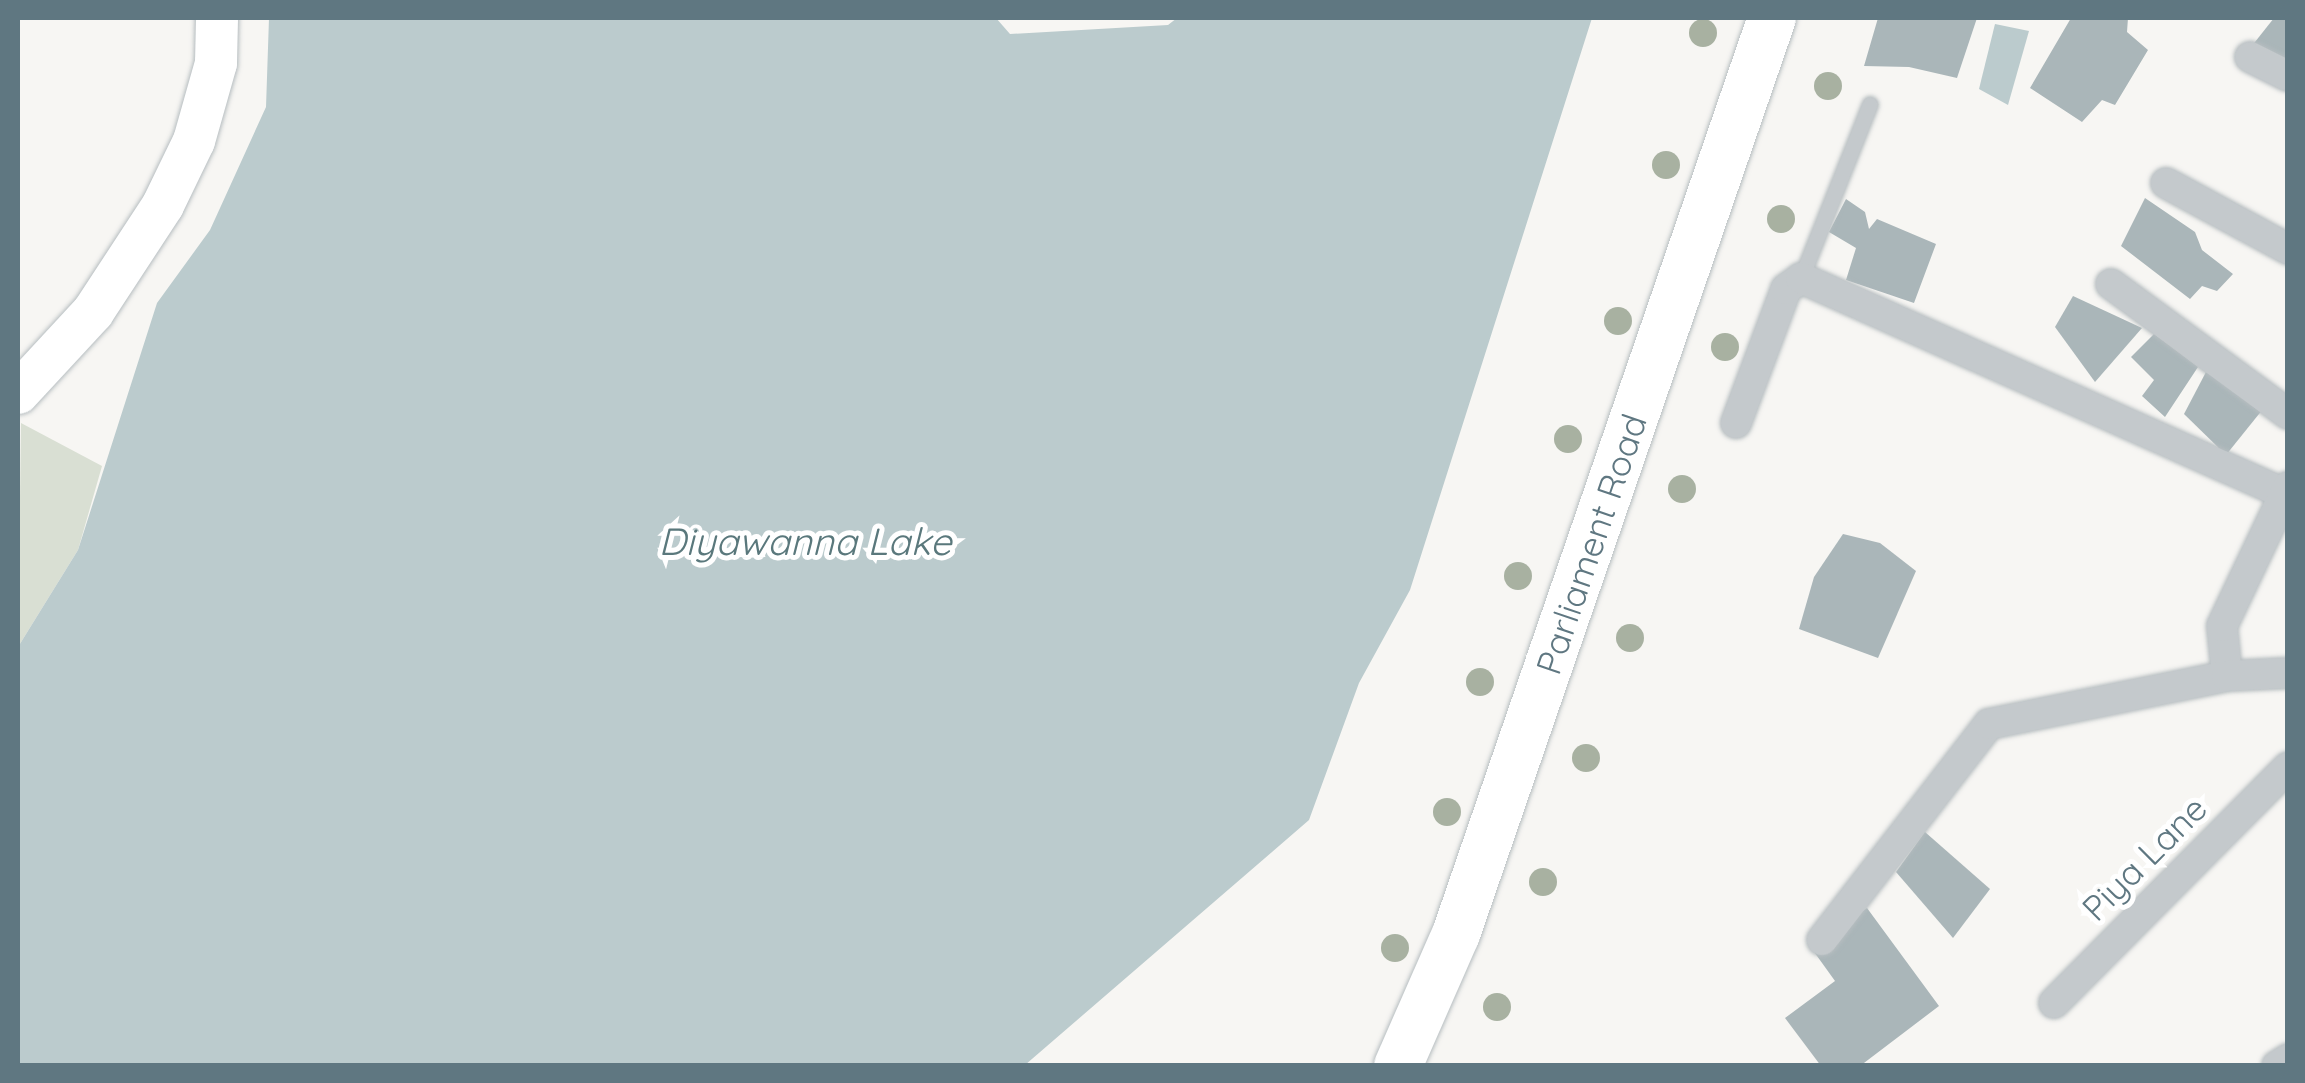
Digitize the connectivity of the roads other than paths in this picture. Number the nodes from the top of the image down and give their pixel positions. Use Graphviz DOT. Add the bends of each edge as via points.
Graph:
graph roads {
  1 [pos="217,18"];
  2 [pos="1772,18"];
  3 [pos="2250,57"];
  4 [pos="2288,76"];
  5 [pos="1870,104"];
  6 [pos="2166,184"];
  7 [pos="2288,249"];
  8 [pos="1801,278"];
  9 [pos="2111,284"];
  10 [pos="18,393"];
  11 [pos="2288,414"];
  12 [pos="1736,422"];
  13 [pos="2286,490"];
  14 [pos="2288,672"];
  15 [pos="2227,676"];
  16 [pos="2288,766"];
  17 [pos="1822,940"];
  18 [pos="2054,1003"];
  19 [pos="2288,1058"];
  20 [pos="1398,1066"];
  21 [pos="2277,1066"];
  1 -- 10 [label="street" via="216,63 194,141 163,205 94,312"];
  2 -- 20 [label="main road, Parliament Road" via="1456,934"];
  3 -- 4 [label="street"];
  5 -- 8 [label="lane"];
  6 -- 7 [label="street"];
  8 -- 12 [label="street" via="1786,288"];
  8 -- 13 [label="street"];
  9 -- 11 [label="street"];
  13 -- 15 [label="street" via="2222,626"];
  14 -- 15 [label="street"];
  15 -- 17 [label="street" via="1989,724"];
  16 -- 18 [label="street, Piya Lane"];
  19 -- 21 [label="street"];
}
